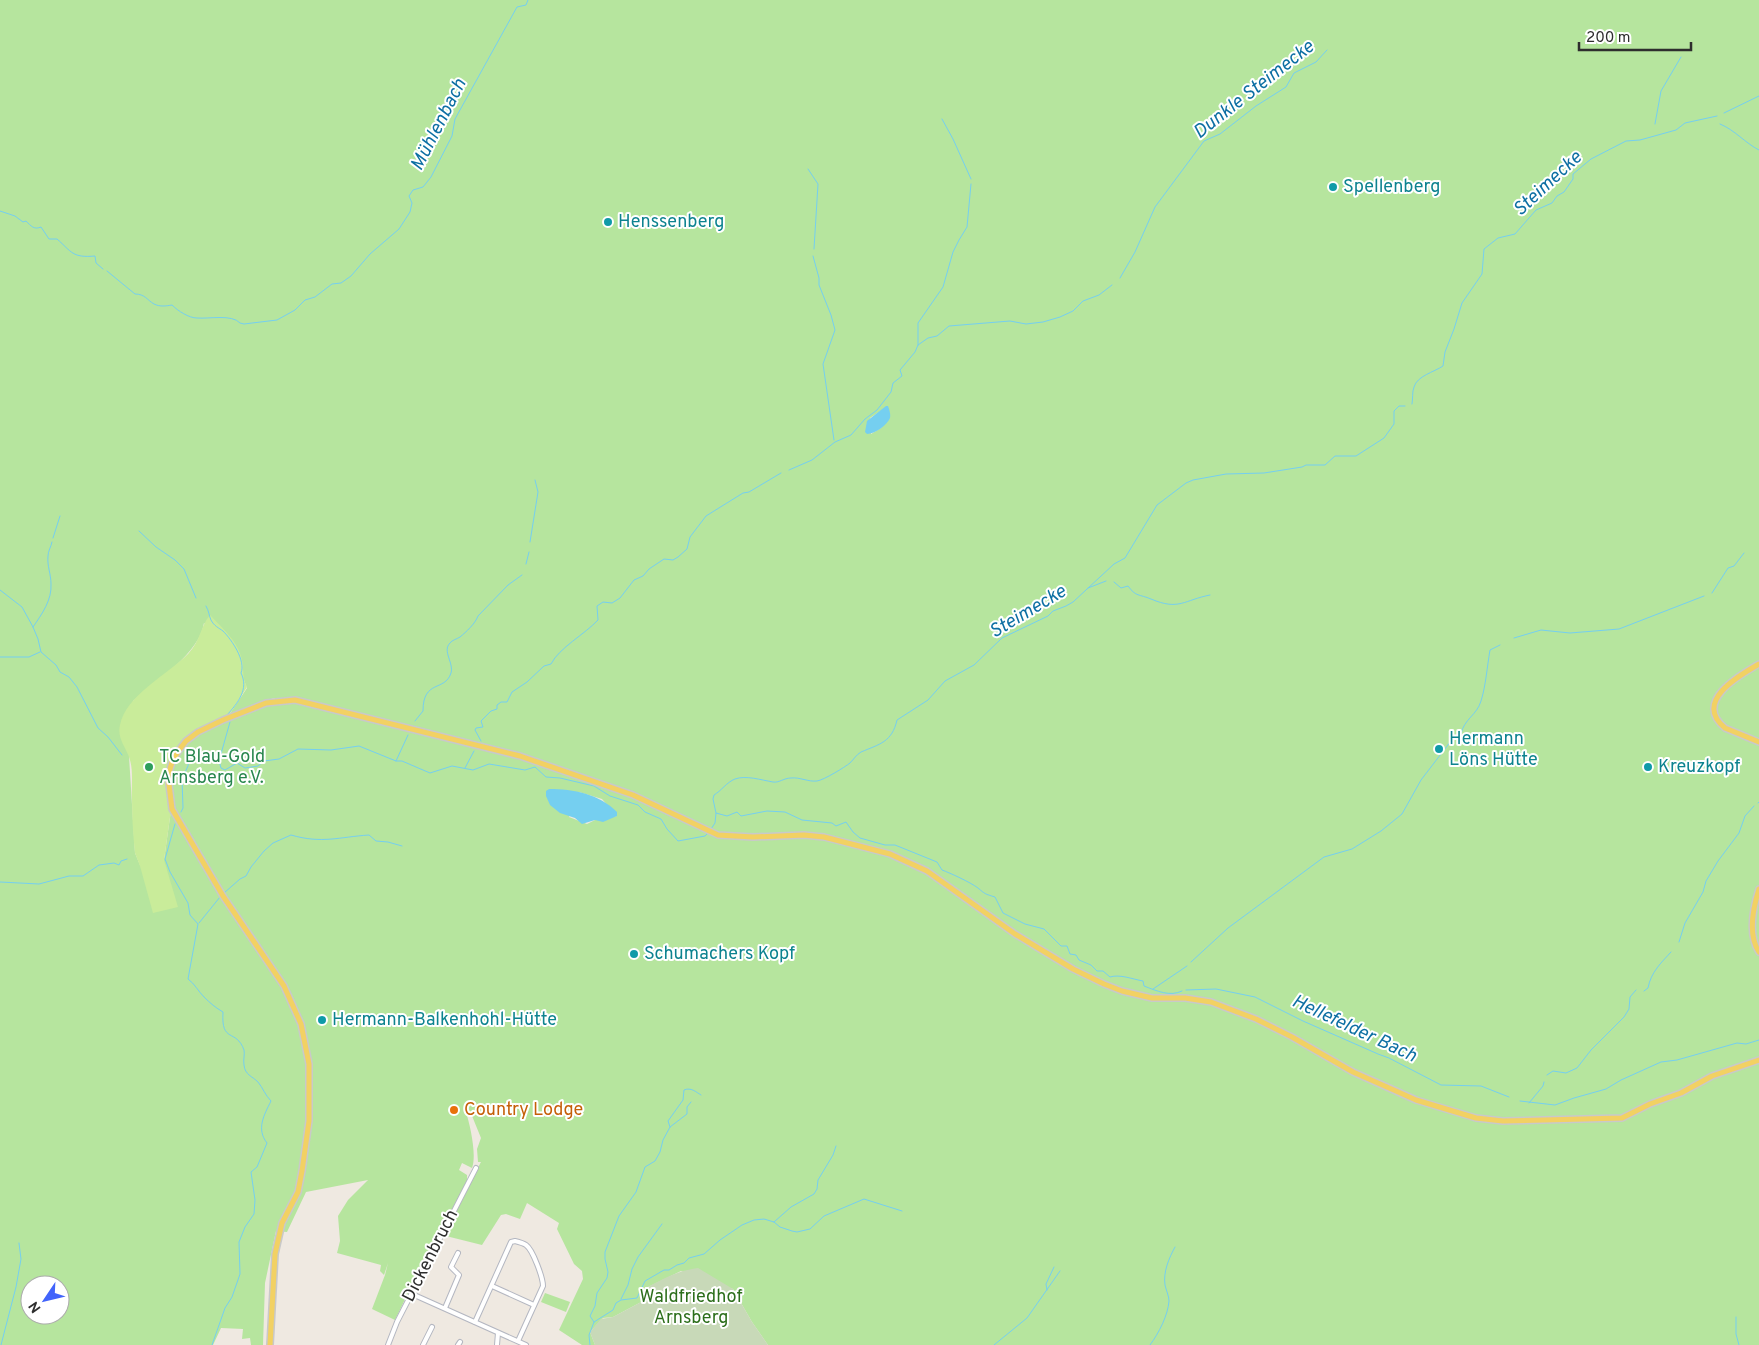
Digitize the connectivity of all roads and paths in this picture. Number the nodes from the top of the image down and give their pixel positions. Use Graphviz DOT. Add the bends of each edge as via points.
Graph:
graph roads {
  1 [pos="1759,664"];
  2 [pos="1759,742"];
  3 [pos="1759,889"];
  4 [pos="1759,952"];
  5 [pos="1759,1060"];
  6 [pos="476,1168"];
  7 [pos="458,1253"];
  8 [pos="492,1286"];
  9 [pos="412,1294"];
  10 [pos="534,1305"];
  11 [pos="444,1308"];
  12 [pos="475,1322"];
  13 [pos="432,1327"];
  14 [pos="498,1333"];
  15 [pos="518,1341"];
  16 [pos="270,1345"];
  17 [pos="388,1345"];
  18 [pos="423,1345"];
  19 [pos="497,1345"];
  20 [pos="526,1345"];
  1 -- 2 [label="main road" via="1725,688 1713,706 1720,725"];
  3 -- 4 [label="main road" via="1753,922 1754,942"];
  5 -- 16 [label="main road" via="1712,1076 1676,1096 1622,1118 1485,1120 1416,1100 1353,1072 1256,1019 1211,1002 1152,998 1104,984 1015,934 928,871 890,854 824,837 718,835 633,795 520,756 295,700 273,701 217,722 191,737 174,757 168,776 172,809 223,896 284,986 301,1024 309,1064 309,1121 304,1162 298,1192 282,1223 276,1254"];
  6 -- 9 [label="street, Dickenbruch"];
  7 -- 11 [label="street" via="451,1267 459,1275"];
  8 -- 10 [label="street"];
  8 -- 10 [label="street" via="511,1242 525,1244 543,1281"];
  8 -- 12 [label="street"];
  9 -- 11 [label="street"];
  9 -- 17 [label="street, Dickenbruch"];
  10 -- 15 [label="street"];
  11 -- 12 [label="street"];
  12 -- 14 [label="street"];
  13 -- 18 [label="street"];
  14 -- 15 [label="street"];
  14 -- 19 [label="street"];
  15 -- 20 [label="street"];
}
